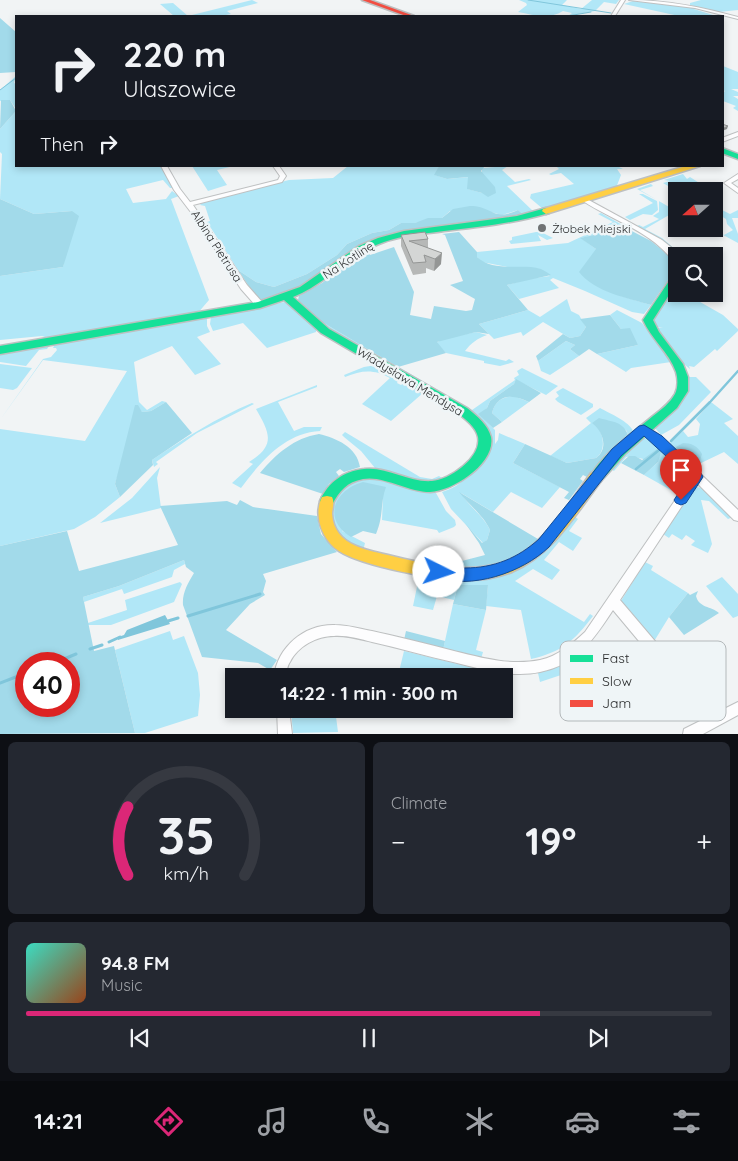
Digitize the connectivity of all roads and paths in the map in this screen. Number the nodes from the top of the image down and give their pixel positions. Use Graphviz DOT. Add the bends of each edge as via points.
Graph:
graph roads {
  1 [pos="358,0"];
  2 [pos="365,0"];
  3 [pos="624,0"];
  4 [pos="631,0"];
  5 [pos="400,15"];
  6 [pos="408,15"];
  7 [pos="614,15"];
  8 [pos="738,18"];
  9 [pos="738,134"];
  10 [pos="724,139"];
  11 [pos="165,167"];
  12 [pos="277,167"];
  13 [pos="693,167"];
  14 [pos="738,176"];
  15 [pos="738,191"];
  16 [pos="586,200"];
  17 [pos="189,204"];
  18 [pos="668,250"];
  19 [pos="668,289"];
  20 [pos="287,296"];
  21 [pos="260,305"];
  22 [pos="0,350"];
  23 [pos="644,429"];
  24 [pos="696,477"];
  25 [pos="738,517"];
  26 [pos="613,601"];
  27 [pos="584,641"];
  28 [pos="647,641"];
  29 [pos="560,659"];
  30 [pos="281,668"];
  31 [pos="506,668"];
  32 [pos="513,669"];
  33 [pos="738,708"];
  34 [pos="726,714"];
  35 [pos="284,718"];
  36 [pos="712,721"];
  37 [pos="285,734"];
  38 [pos="689,734"];
  1 -- 5 [label="street"];
  2 -- 6 [label="street"];
  3 -- 7 [label="street"];
  4 -- 8 [label="street" via="695,7"];
  9 -- 10 [label="street"];
  11 -- 17 [label="street"];
  12 -- 17 [label="street, Albina Pietrusa" via="283,176 280,181"];
  13 -- 16 [label="street, Na Kotlinę"];
  14 -- 15 [label="street" via="727,183"];
  16 -- 18 [label="street"];
  16 -- 20 [label="street, Na Kotlinę" via="513,220 381,240 362,248 308,286"];
  17 -- 21 [label="street, Albina Pietrusa" via="244,288"];
  19 -- 23 [label="street, Władysława Mendysa" via="648,320 681,368 683,388 676,400"];
  20 -- 21 [label="street, Na Kotlinę"];
  20 -- 23 [label="street, Władysława Mendysa" via="325,331 463,412 485,436 484,447 477,460 458,480 445,487 426,487 368,473 338,484 326,501 324,519 333,538 349,550 453,574 480,573 509,566 539,548 607,464"];
  21 -- 22 [label="street, Na Kotlinę"];
  23 -- 24 [label="street"];
  24 -- 25 [label="street"];
  24 -- 26 [label="street"];
  26 -- 27 [label="street"];
  26 -- 28 [label="street"];
  29 -- 32 [label="street" via="537,667"];
  30 -- 31 [label="street" via="296,644 312,635 335,630"];
  33 -- 34 [label="street"];
  35 -- 37 [label="street"];
  36 -- 38 [label="street"];
}
